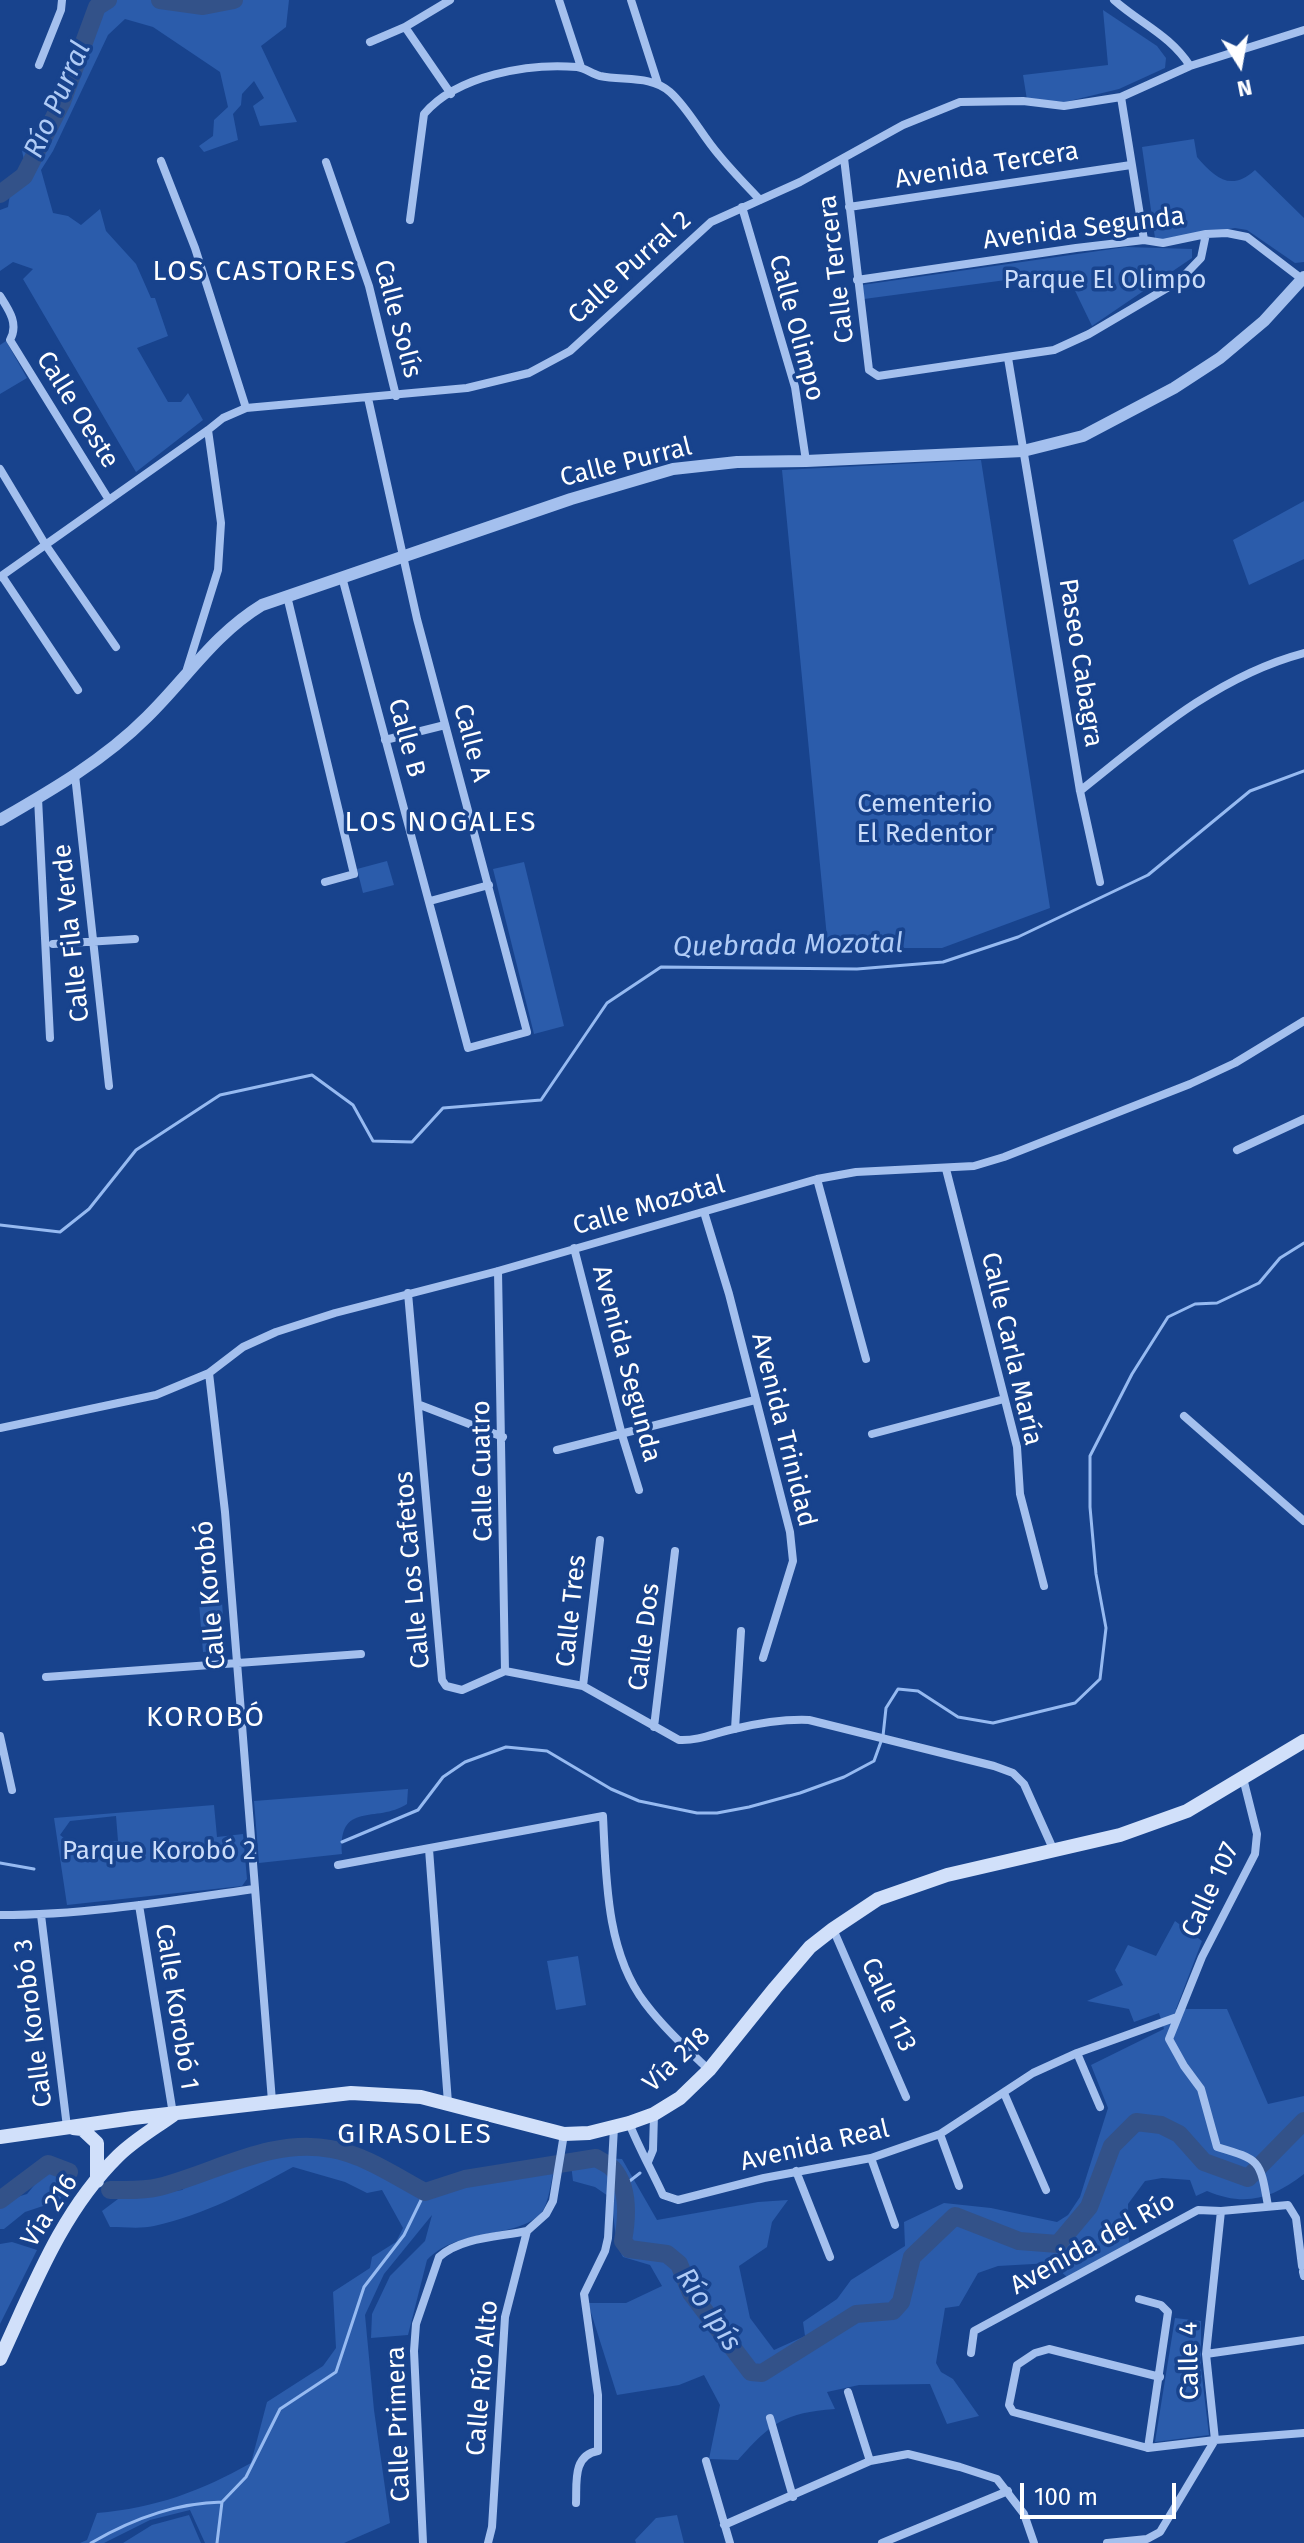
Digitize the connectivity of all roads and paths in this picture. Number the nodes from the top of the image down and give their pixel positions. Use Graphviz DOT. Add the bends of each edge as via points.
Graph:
graph roads {
  1 [pos="62,0"];
  2 [pos="450,0"];
  3 [pos="559,0"];
  4 [pos="631,0"];
  5 [pos="1114,0"];
  6 [pos="405,27"];
  7 [pos="1304,30"];
  8 [pos="370,42"];
  9 [pos="39,65"];
  10 [pos="1190,66"];
  11 [pos="581,67"];
  12 [pos="658,84"];
  13 [pos="451,94"];
  14 [pos="1121,97"];
  15 [pos="844,158"];
  16 [pos="161,161"];
  17 [pos="326,162"];
  18 [pos="1131,165"];
  19 [pos="760,200"];
  20 [pos="742,207"];
  21 [pos="849,207"];
  22 [pos="410,220"];
  23 [pos="1206,234"];
  24 [pos="1144,240"];
  25 [pos="1303,278"];
  26 [pos="857,280"];
  27 [pos="0,296"];
  28 [pos="1008,358"];
  29 [pos="396,396"];
  30 [pos="368,398"];
  31 [pos="246,408"];
  32 [pos="208,430"];
  33 [pos="1023,451"];
  34 [pos="806,461"];
  35 [pos="0,469"];
  36 [pos="109,500"];
  37 [pos="45,544"];
  38 [pos="402,556"];
  39 [pos="1,576"];
  40 [pos="342,577"];
  41 [pos="287,596"];
  42 [pos="116,647"];
  43 [pos="1304,653"];
  44 [pos="186,672"];
  45 [pos="78,690"];
  46 [pos="445,725"];
  47 [pos="385,740"];
  48 [pos="75,775"];
  49 [pos="1080,791"];
  50 [pos="38,798"];
  51 [pos="0,820"];
  52 [pos="325,882"];
  53 [pos="1100,882"];
  54 [pos="489,885"];
  55 [pos="430,901"];
  56 [pos="135,939"];
  57 [pos="92,942"];
  58 [pos="53,944"];
  59 [pos="1304,1021"];
  60 [pos="50,1038"];
  61 [pos="468,1048"];
  62 [pos="109,1086"];
  63 [pos="1304,1119"];
  64 [pos="1237,1150"];
  65 [pos="946,1169"];
  66 [pos="817,1179"];
  67 [pos="704,1212"];
  68 [pos="574,1248"];
  69 [pos="498,1271"];
  70 [pos="408,1293"];
  71 [pos="866,1359"];
  72 [pos="209,1373"];
  73 [pos="1004,1399"];
  74 [pos="755,1400"];
  75 [pos="420,1405"];
  76 [pos="1184,1416"];
  77 [pos="0,1428"];
  78 [pos="872,1434"];
  79 [pos="622,1435"];
  80 [pos="503,1437"];
  81 [pos="557,1450"];
  82 [pos="639,1490"];
  83 [pos="1304,1521"];
  84 [pos="600,1540"];
  85 [pos="675,1551"];
  86 [pos="1044,1586"];
  87 [pos="741,1631"];
  88 [pos="361,1654"];
  89 [pos="763,1658"];
  90 [pos="237,1663"];
  91 [pos="505,1671"];
  92 [pos="46,1677"];
  93 [pos="583,1686"];
  94 [pos="654,1727"];
  95 [pos="735,1729"];
  96 [pos="0,1736"];
  97 [pos="1304,1741"];
  98 [pos="1243,1778"];
  99 [pos="12,1790"];
  100 [pos="429,1849"];
  101 [pos="1054,1851"];
  102 [pos="338,1865"];
  103 [pos="254,1889"];
  104 [pos="139,1905"];
  105 [pos="0,1915"];
  106 [pos="41,1915"];
  107 [pos="833,1929"];
  108 [pos="1177,2017"];
  109 [pos="1077,2053"];
  110 [pos="709,2070"];
  111 [pos="1004,2093"];
  112 [pos="906,2097"];
  113 [pos="272,2101"];
  114 [pos="448,2103"];
  115 [pos="1100,2107"];
  116 [pos="654,2114"];
  117 [pos="173,2115"];
  118 [pos="629,2123"];
  119 [pos="67,2127"];
  120 [pos="614,2127"];
  121 [pos="564,2134"];
  122 [pos="940,2134"];
  123 [pos="0,2137"];
  124 [pos="871,2158"];
  125 [pos="648,2162"];
  126 [pos="796,2171"];
  127 [pos="97,2181"];
  128 [pos="959,2186"];
  129 [pos="1046,2190"];
  130 [pos="1268,2206"];
  131 [pos="1221,2211"];
  132 [pos="895,2225"];
  133 [pos="527,2231"];
  134 [pos="830,2257"];
  135 [pos="1303,2271"];
  136 [pos="1139,2299"];
  137 [pos="1304,2340"];
  138 [pos="971,2353"];
  139 [pos="1206,2354"];
  140 [pos="0,2359"];
  141 [pos="1160,2377"];
  142 [pos="848,2392"];
  143 [pos="770,2418"];
  144 [pos="1304,2433"];
  145 [pos="1215,2440"];
  146 [pos="1148,2448"];
  147 [pos="706,2461"];
  148 [pos="870,2461"];
  149 [pos="1008,2491"];
  150 [pos="793,2497"];
  151 [pos="576,2503"];
  152 [pos="724,2525"];
  153 [pos="423,2543"];
  154 [pos="488,2543"];
  155 [pos="730,2543"];
  156 [pos="882,2543"];
  157 [pos="1034,2543"];
  158 [pos="1107,2543"];
  1 -- 9 [label="street"];
  2 -- 6 [label="street"];
  3 -- 11 [label="street"];
  4 -- 12 [label="street"];
  5 -- 10 [label="street" via="1179,48"];
  6 -- 8 [label="street"];
  6 -- 13 [label="street"];
  7 -- 10 [label="street, Calle Purral 2"];
  10 -- 14 [label="street, Calle Purral 2"];
  11 -- 12 [label="street"];
  11 -- 13 [label="street" via="505,72"];
  12 -- 19 [label="street"];
  13 -- 22 [label="street" via="424,114"];
  14 -- 15 [label="street, Calle Purral 2" via="1064,106 960,102 903,125"];
  14 -- 18 [label="street"];
  15 -- 19 [label="street, Calle Purral 2"];
  15 -- 21 [label="street, Calle Tercera"];
  16 -- 31 [label="street"];
  17 -- 29 [label="street, Calle Solís" via="369,286"];
  18 -- 21 [label="street, Avenida Tercera"];
  18 -- 24 [label="street"];
  19 -- 20 [label="street, Calle Purral 2"];
  20 -- 29 [label="street, Calle Purral 2" via="711,222 570,351 549,364 467,388"];
  20 -- 34 [label="street, Calle Olimpo" via="795,387"];
  21 -- 26 [label="street, Calle Tercera"];
  23 -- 24 [label="street, Avenida Segunda" via="1163,243"];
  23 -- 25 [label="street, Avenida Segunda" via="1247,237"];
  23 -- 28 [label="street" via="1201,258 1179,281 1054,350"];
  24 -- 26 [label="street, Avenida Segunda"];
  25 -- 33 [label="street, Calle Purral" via="1264,321 1174,388 1083,436"];
  26 -- 28 [label="street, Calle Tercera" via="873,374"];
  27 -- 36 [label="street, Calle Oeste" via="13,323 10,340"];
  28 -- 33 [label="street"];
  29 -- 30 [label="street, Calle Purral 2"];
  30 -- 31 [label="street, Calle Purral 2"];
  30 -- 38 [label="street, Calle A"];
  31 -- 32 [label="street, Calle Purral 2"];
  32 -- 36 [label="street, Calle Purral 2"];
  32 -- 44 [label="street" via="221,523 218,570"];
  33 -- 34 [label="street, Calle Purral"];
  33 -- 49 [label="street, Paseo Cabagra"];
  34 -- 38 [label="street, Calle Purral" via="673,469"];
  35 -- 37 [label="street"];
  36 -- 37 [label="street, Calle Purral 2"];
  37 -- 39 [label="street, Calle Purral 2"];
  37 -- 42 [label="street"];
  38 -- 40 [label="street, Calle Purral"];
  38 -- 46 [label="street, Calle A"];
  39 -- 45 [label="street"];
  40 -- 41 [label="street, Calle Purral"];
  40 -- 47 [label="street, Calle B"];
  41 -- 44 [label="street, Calle Purral" via="245,615"];
  41 -- 52 [label="street" via="354,874"];
  43 -- 49 [label="street" via="1272,662 1210,693"];
  44 -- 48 [label="street, Calle Purral" via="151,714"];
  46 -- 47 [label="street"];
  46 -- 54 [label="street, Calle A"];
  47 -- 55 [label="street, Calle B"];
  48 -- 50 [label="street, Calle Purral"];
  48 -- 57 [label="street, Calle Fila Verde"];
  49 -- 53 [label="street, Paseo Cabagra"];
  50 -- 51 [label="street, Calle Purral"];
  50 -- 60 [label="street"];
  54 -- 55 [label="street"];
  54 -- 61 [label="street, Calle A" via="527,1032"];
  55 -- 61 [label="street, Calle B"];
  56 -- 57 [label="street"];
  57 -- 58 [label="street"];
  57 -- 62 [label="street, Calle Fila Verde"];
  59 -- 65 [label="street, Calle Mozotal" via="1235,1063 1140,1105 1004,1157"];
  63 -- 64 [label="street"];
  65 -- 66 [label="street, Calle Mozotal"];
  65 -- 73 [label="street, Calle Carla María"];
  66 -- 67 [label="street, Calle Mozotal"];
  66 -- 71 [label="street"];
  67 -- 68 [label="street, Calle Mozotal"];
  67 -- 74 [label="street, Avenida Trinidad"];
  68 -- 69 [label="street, Calle Mozotal"];
  68 -- 79 [label="street, Avenida Segunda"];
  69 -- 70 [label="street, Calle Mozotal"];
  69 -- 80 [label="street, Calle Cuatro"];
  70 -- 72 [label="street, Calle Mozotal" via="276,1332 243,1347"];
  70 -- 75 [label="street, Calle Los Cafetos"];
  72 -- 77 [label="street, Calle Mozotal" via="156,1395"];
  72 -- 90 [label="street, Calle Korobó"];
  73 -- 78 [label="street"];
  73 -- 86 [label="street, Calle Carla María" via="1017,1447 1020,1494"];
  74 -- 79 [label="street"];
  74 -- 89 [label="street, Avenida Trinidad" via="793,1561"];
  75 -- 80 [label="street"];
  75 -- 91 [label="street, Calle Los Cafetos" via="442,1680 462,1690"];
  76 -- 83 [label="street"];
  79 -- 81 [label="street"];
  79 -- 82 [label="street, Avenida Segunda"];
  80 -- 91 [label="street, Calle Cuatro"];
  84 -- 93 [label="street, Calle Tres"];
  85 -- 94 [label="street, Calle Dos"];
  87 -- 95 [label="street"];
  88 -- 90 [label="street"];
  90 -- 92 [label="street"];
  90 -- 103 [label="street, Calle Korobó"];
  91 -- 93 [label="street"];
  93 -- 94 [label="street"];
  94 -- 95 [label="street" via="679,1740 694,1741"];
  95 -- 101 [label="street" via="809,1720 1013,1773 1030,1795"];
  96 -- 99 [label="street"];
  97 -- 98 [label="main road, Vía 218"];
  98 -- 101 [label="main road, Vía 218" via="1187,1811"];
  98 -- 108 [label="street, Calle 107" via="1257,1834 1255,1854"];
  100 -- 102 [label="street"];
  100 -- 110 [label="street" via="603,1816 611,1907 628,1972 643,2001"];
  100 -- 114 [label="street"];
  101 -- 107 [label="main road, Vía 218" via="903,1889"];
  103 -- 104 [label="street"];
  103 -- 113 [label="street, Calle Korobó"];
  104 -- 106 [label="street"];
  104 -- 117 [label="street, Calle Korobó 1"];
  105 -- 106 [label="street"];
  106 -- 119 [label="street, Calle Korobó 3"];
  107 -- 110 [label="main road, Vía 218" via="810,1947"];
  107 -- 112 [label="street, Calle 113"];
  108 -- 109 [label="street, Avenida Real"];
  108 -- 130 [label="street" via="1169,2039 1201,2089 1217,2147 1252,2158 1262,2172"];
  109 -- 111 [label="street, Avenida Real"];
  109 -- 115 [label="street"];
  110 -- 116 [label="main road, Vía 218"];
  111 -- 122 [label="street, Avenida Real"];
  111 -- 129 [label="street"];
  113 -- 114 [label="main road, Vía 218" via="384,2093"];
  113 -- 117 [label="main road, Vía 218"];
  114 -- 121 [label="main road, Vía 218"];
  116 -- 118 [label="main road, Vía 218"];
  116 -- 125 [label="street"];
  117 -- 119 [label="main road, Vía 218"];
  117 -- 127 [label="main road, Vía 216" via="118,2156"];
  118 -- 120 [label="main road, Vía 218"];
  118 -- 125 [label="street, Avenida Real"];
  119 -- 123 [label="main road, Vía 218"];
  119 -- 127 [label="main road" via="82,2129 97,2143"];
  120 -- 121 [label="main road, Vía 218"];
  120 -- 151 [label="street" via="605,2251 584,2294 602,2452 585,2456 579,2464"];
  121 -- 133 [label="street, Calle Río Alto" via="553,2201"];
  122 -- 124 [label="street, Avenida Real"];
  122 -- 128 [label="street"];
  124 -- 126 [label="street, Avenida Real"];
  124 -- 132 [label="street"];
  125 -- 126 [label="street, Avenida Real" via="663,2195 678,2200"];
  126 -- 134 [label="street"];
  127 -- 140 [label="main road, Vía 216" via="67,2220"];
  130 -- 131 [label="street, Avenida del Río"];
  130 -- 135 [label="street" via="1288,2205 1293,2210"];
  131 -- 138 [label="street, Avenida del Río" via="1198,2210 974,2331"];
  131 -- 139 [label="street, Calle 4"];
  133 -- 153 [label="street, Calle Primera" via="447,2250 439,2257 416,2324"];
  133 -- 154 [label="street, Calle Río Alto" via="505,2317"];
  136 -- 141 [label="street" via="1166,2308 1169,2319"];
  137 -- 139 [label="street"];
  139 -- 145 [label="street, Calle 4"];
  141 -- 146 [label="street"];
  141 -- 146 [label="street" via="1049,2349 1017,2365 1009,2405 1013,2412"];
  142 -- 148 [label="street"];
  143 -- 150 [label="street"];
  144 -- 145 [label="street"];
  145 -- 146 [label="street"];
  145 -- 158 [label="street" via="1160,2532 1147,2539"];
  147 -- 152 [label="street"];
  148 -- 149 [label="street" via="908,2454 997,2479"];
  148 -- 150 [label="street"];
  149 -- 156 [label="street"];
  149 -- 157 [label="street" via="1024,2514"];
  150 -- 152 [label="street"];
  152 -- 155 [label="street"];
}
